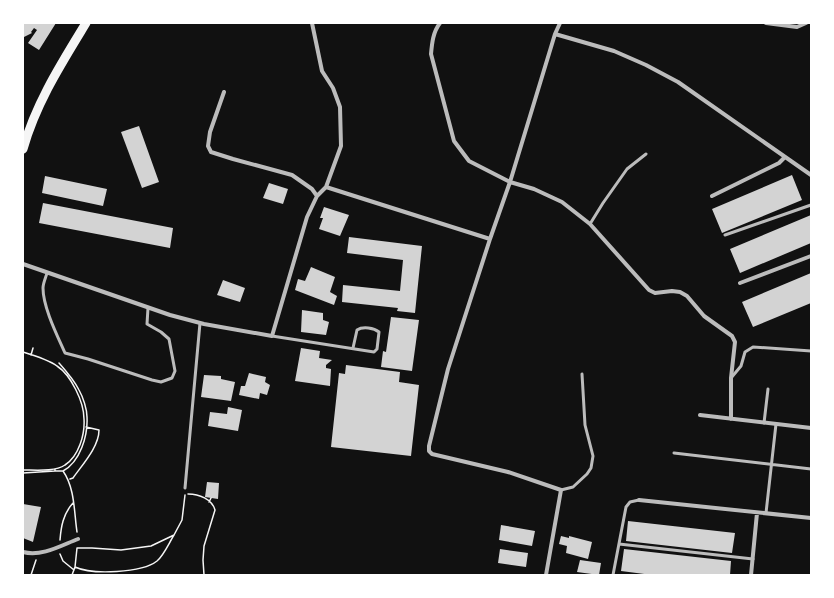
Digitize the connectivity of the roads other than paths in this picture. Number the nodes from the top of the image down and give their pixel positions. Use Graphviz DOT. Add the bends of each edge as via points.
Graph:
graph roads {
  1 [pos="86,23"];
  2 [pos="312,23"];
  3 [pos="440,23"];
  4 [pos="560,23"];
  5 [pos="766,23"];
  6 [pos="806,23"];
  7 [pos="555,34"];
  8 [pos="224,92"];
  9 [pos="23,150"];
  10 [pos="646,154"];
  11 [pos="785,157"];
  12 [pos="811,175"];
  13 [pos="510,182"];
  14 [pos="326,187"];
  15 [pos="317,196"];
  16 [pos="712,196"];
  17 [pos="811,205"];
  18 [pos="590,224"];
  19 [pos="725,235"];
  20 [pos="490,239"];
  21 [pos="811,256"];
  22 [pos="23,264"];
  23 [pos="47,273"];
  24 [pos="740,283"];
  25 [pos="148,308"];
  26 [pos="200,323"];
  27 [pos="272,336"];
  28 [pos="353,348"];
  29 [pos="811,351"];
  30 [pos="582,374"];
  31 [pos="731,378"];
  32 [pos="768,389"];
  33 [pos="700,415"];
  34 [pos="731,419"];
  35 [pos="764,423"];
  36 [pos="776,424"];
  37 [pos="811,428"];
  38 [pos="674,453"];
  39 [pos="771,464"];
  40 [pos="811,469"];
  41 [pos="185,488"];
  42 [pos="561,490"];
  43 [pos="639,500"];
  44 [pos="757,513"];
  45 [pos="766,513"];
  46 [pos="811,518"];
  47 [pos="78,539"];
  48 [pos="619,544"];
  49 [pos="23,552"];
  50 [pos="753,559"];
  51 [pos="546,575"];
  52 [pos="613,575"];
  53 [pos="751,575"];
  1 -- 9 [label="main road" via="51,80 37,109"];
  2 -- 14 [label="street" via="322,71 334,88 340,107 341,146"];
  3 -- 13 [label="street" via="432,40 431,54 454,141 469,161"];
  4 -- 7 [label="street"];
  5 -- 6 [label="street" via="797,27"];
  7 -- 11 [label="street" via="614,51 678,82"];
  7 -- 13 [label="street"];
  8 -- 15 [label="street" via="210,132 208,146 211,152 292,175 312,189"];
  10 -- 18 [label="lane" via="627,169"];
  11 -- 12 [label="street"];
  11 -- 16 [label="street" via="779,163"];
  13 -- 18 [label="street" via="534,189 562,202"];
  13 -- 20 [label="street"];
  14 -- 15 [label="street"];
  14 -- 20 [label="street"];
  15 -- 27 [label="street" via="308,217"];
  17 -- 19 [label="lane"];
  18 -- 31 [label="street" via="649,290 655,293 680,292 687,296 704,316 732,336 735,342"];
  20 -- 42 [label="street" via="448,369 429,450 432,454 508,472"];
  21 -- 24 [label="street"];
  22 -- 23 [label="street"];
  23 -- 25 [label="street"];
  23 -- 25 [label="lane" via="43,286 44,295 54,329 65,353 161,382 172,378 175,371 173,358 169,339 147,324"];
  25 -- 26 [label="street"];
  26 -- 27 [label="street"];
  26 -- 41 [label="lane"];
  27 -- 28 [label="lane"];
  28 -- 28 [label="lane" via="357,330 361,328 379,332 377,349 374,352"];
  29 -- 31 [label="lane" via="753,346 745,352 741,366"];
  30 -- 42 [label="lane" via="586,425 593,456 591,468 573,487"];
  31 -- 34 [label="street"];
  32 -- 35 [label="lane"];
  33 -- 34 [label="street"];
  34 -- 35 [label="street"];
  35 -- 36 [label="street"];
  36 -- 37 [label="street"];
  36 -- 39 [label="lane"];
  38 -- 39 [label="lane"];
  39 -- 40 [label="lane"];
  39 -- 45 [label="lane"];
  42 -- 51 [label="street"];
  43 -- 44 [label="street"];
  43 -- 48 [label="lane" via="630,502 626,507"];
  44 -- 45 [label="street"];
  44 -- 50 [label="street"];
  45 -- 46 [label="street"];
  47 -- 49 [label="street" via="44,552"];
  48 -- 50 [label="lane"];
  48 -- 52 [label="lane"];
  50 -- 53 [label="street"];
}
